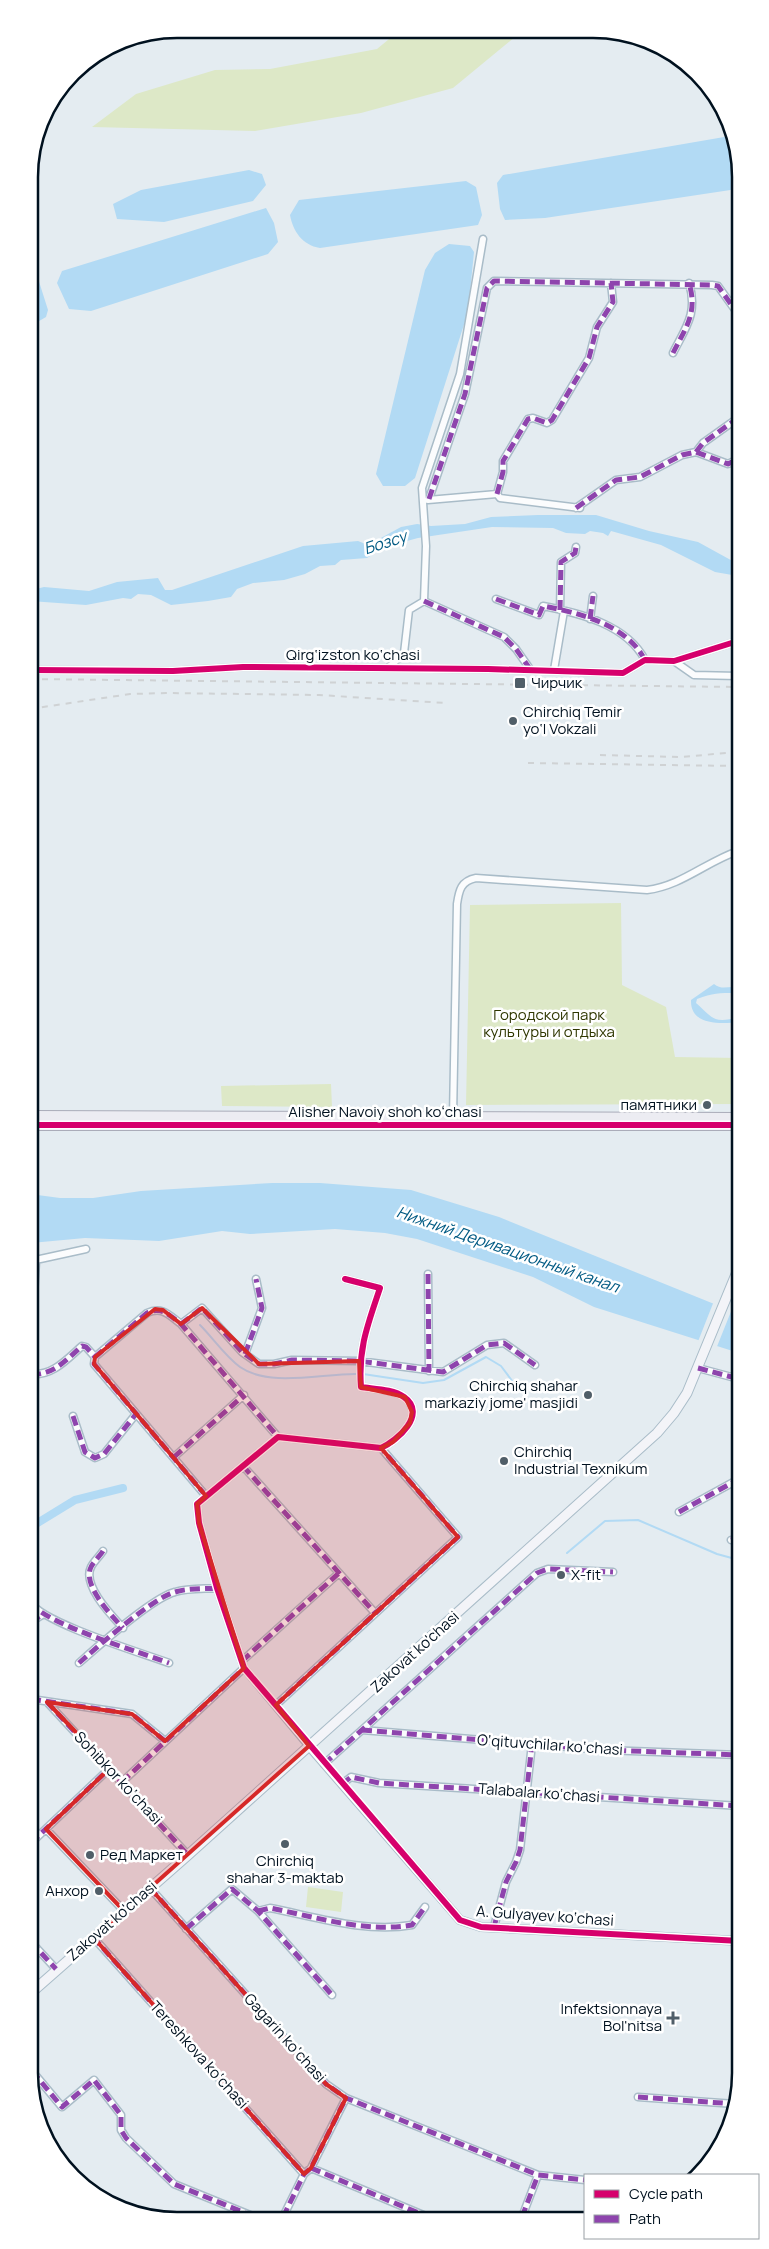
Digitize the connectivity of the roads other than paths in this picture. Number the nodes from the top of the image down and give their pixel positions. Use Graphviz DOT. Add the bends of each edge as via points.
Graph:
graph roads {
  1 [pos="483,239"];
  2 [pos="611,283"];
  3 [pos="689,283"];
  4 [pos="732,306"];
  5 [pos="673,353"];
  6 [pos="732,422"];
  7 [pos="696,452"];
  8 [pos="732,462"];
  9 [pos="497,494"];
  10 [pos="429,499"];
  11 [pos="422,504"];
  12 [pos="576,547"];
  13 [pos="594,596"];
  14 [pos="496,598"];
  15 [pos="424,601"];
  16 [pos="562,610"];
  17 [pos="590,619"];
  18 [pos="732,643"];
  19 [pos="645,660"];
  20 [pos="674,661"];
  21 [pos="388,668"];
  22 [pos="530,669"];
  23 [pos="38,670"];
  24 [pos="554,670"];
  25 [pos="732,676"];
  26 [pos="732,853"];
  27 [pos="38,1116"];
  28 [pos="732,1118"];
  29 [pos="453,1121"];
  30 [pos="38,1125"];
  31 [pos="732,1125"];
  32 [pos="86,1249"];
  33 [pos="38,1260"];
  34 [pos="428,1274"];
  35 [pos="256,1279"];
  36 [pos="345,1279"];
  37 [pos="731,1285"];
  38 [pos="181,1324"];
  39 [pos="245,1354"];
  40 [pos="95,1357"];
  41 [pos="360,1362"];
  42 [pos="535,1365"];
  43 [pos="698,1368"];
  44 [pos="429,1371"];
  45 [pos="38,1372"];
  46 [pos="731,1377"];
  47 [pos="244,1395"];
  48 [pos="136,1414"];
  49 [pos="73,1416"];
  50 [pos="278,1437"];
  51 [pos="381,1448"];
  52 [pos="174,1457"];
  53 [pos="243,1466"];
  54 [pos="731,1483"];
  55 [pos="206,1496"];
  56 [pos="679,1512"];
  57 [pos="104,1551"];
  58 [pos="613,1572"];
  59 [pos="339,1573"];
  60 [pos="217,1588"];
  61 [pos="38,1610"];
  62 [pos="375,1613"];
  63 [pos="42,1614"];
  64 [pos="38,1617"];
  65 [pos="123,1628"];
  66 [pos="104,1640"];
  67 [pos="79,1663"];
  68 [pos="169,1663"];
  69 [pos="243,1665"];
  70 [pos="38,1700"];
  71 [pos="47,1702"];
  72 [pos="276,1705"];
  73 [pos="362,1730"];
  74 [pos="165,1741"];
  75 [pos="532,1744"];
  76 [pos="310,1746"];
  77 [pos="731,1755"];
  78 [pos="324,1764"];
  79 [pos="110,1768"];
  80 [pos="122,1782"];
  81 [pos="342,1784"];
  82 [pos="527,1792"];
  83 [pos="731,1805"];
  84 [pos="46,1829"];
  85 [pos="38,1836"];
  86 [pos="188,1855"];
  87 [pos="150,1888"];
  88 [pos="425,1907"];
  89 [pos="124,1911"];
  90 [pos="258,1911"];
  91 [pos="494,1927"];
  92 [pos="186,1929"];
  93 [pos="94,1937"];
  94 [pos="731,1940"];
  95 [pos="38,1950"];
  96 [pos="56,1969"];
  97 [pos="38,1986"];
  98 [pos="332,1995"];
  99 [pos="38,2078"];
  100 [pos="638,2097"];
  101 [pos="346,2098"];
  102 [pos="728,2103"];
  103 [pos="311,2168"];
  104 [pos="304,2174"];
  105 [pos="538,2175"];
  106 [pos="584,2180"];
  107 [pos="241,2212"];
  108 [pos="285,2212"];
  109 [pos="416,2212"];
  110 [pos="524,2212"];
  1 -- 11 [label="street" via="460,374 422,488"];
  2 -- 3 [label="street"];
  2 -- 9 [label="street" via="613,302 597,326 589,358 552,420 547,423 528,419 503,461"];
  2 -- 10 [label="street" via="494,281 487,288 465,394"];
  3 -- 4 [label="street" via="718,286"];
  3 -- 5 [label="street" via="694,300 691,317"];
  6 -- 7 [label="street"];
  7 -- 8 [label="street" via="728,464"];
  7 -- 9 [label="street" via="682,455 640,476 616,480 578,508 500,498"];
  9 -- 10 [label="street"];
  10 -- 11 [label="street"];
  11 -- 15 [label="street" via="426,546"];
  12 -- 16 [label="street" via="576,553 560,562"];
  13 -- 17 [label="street"];
  14 -- 16 [label="street" via="539,615 543,606"];
  15 -- 21 [label="street, Qirg‘izston ko‘chasi" via="409,610 404,653"];
  15 -- 22 [label="street" via="504,637"];
  16 -- 17 [label="street"];
  16 -- 24 [label="street"];
  17 -- 19 [label="street" via="619,631 638,646"];
  18 -- 20 [label="street"];
  19 -- 20 [label="street"];
  19 -- 24 [label="street, Qirg‘izston ko‘chasi" via="623,673"];
  20 -- 25 [label="street" via="694,675"];
  21 -- 22 [label="street, Qirg‘izston ko‘chasi"];
  21 -- 23 [label="street, Qirg‘izston ko‘chasi" via="243,667 173,672"];
  22 -- 24 [label="street, Qirg‘izston ko‘chasi"];
  26 -- 29 [label="street" via="672,885 655,889 476,878 462,886 457,904"];
  27 -- 29 [label="main road, Alisher Navoiy shoh koʻchasi"];
  28 -- 29 [label="main road, Alisher Navoiy shoh koʻchasi"];
  29 -- 30 [label="main road, Alisher Navoiy shoh koʻchasi"];
  29 -- 31 [label="main road, Alisher Navoiy shoh koʻchasi"];
  32 -- 33 [label="street"];
  34 -- 44 [label="street"];
  35 -- 39 [label="street" via="262,1308"];
  36 -- 41 [label="street" via="380,1288 364,1334"];
  37 -- 43 [label="main road, Zakovat ko'chasi"];
  38 -- 39 [label="street" via="202,1308"];
  38 -- 40 [label="street" via="163,1310 155,1309"];
  38 -- 47 [label="street"];
  39 -- 41 [label="street" via="258,1364 292,1360"];
  40 -- 45 [label="street" via="82,1346 53,1369"];
  40 -- 48 [label="street" via="94,1364"];
  41 -- 44 [label="street"];
  41 -- 51 [label="street" via="362,1387 397,1394 410,1404 410,1423 394,1442"];
  42 -- 44 [label="street" via="504,1343 487,1345 443,1372"];
  43 -- 46 [label="street"];
  43 -- 76 [label="main road, Zakovat ko'chasi" via="678,1408 648,1442"];
  47 -- 50 [label="street"];
  47 -- 52 [label="street"];
  48 -- 49 [label="street" via="104,1454 95,1458 85,1452"];
  48 -- 52 [label="street"];
  50 -- 51 [label="street"];
  50 -- 53 [label="street"];
  51 -- 62 [label="street" via="458,1536"];
  52 -- 55 [label="street"];
  53 -- 55 [label="street"];
  53 -- 59 [label="street"];
  54 -- 56 [label="street"];
  55 -- 60 [label="street" via="197,1504 199,1524"];
  57 -- 65 [label="street" via="90,1568 91,1583 105,1609"];
  58 -- 73 [label="street" via="542,1570"];
  59 -- 62 [label="street"];
  59 -- 69 [label="street"];
  60 -- 65 [label="street" via="174,1592"];
  60 -- 69 [label="street"];
  61 -- 63 [label="street"];
  62 -- 72 [label="street"];
  63 -- 64 [label="street"];
  63 -- 66 [label="street"];
  65 -- 66 [label="street"];
  66 -- 67 [label="street"];
  66 -- 68 [label="street"];
  69 -- 72 [label="street"];
  69 -- 74 [label="street"];
  70 -- 71 [label="street, Sohibkor ko‘chasi"];
  71 -- 74 [label="street, Sohibkor ko‘chasi" via="132,1714"];
  71 -- 79 [label="street, Sohibkor ko‘chasi"];
  72 -- 76 [label="street"];
  73 -- 75 [label="street, O‘qituvchilar ko‘chasi"];
  73 -- 78 [label="street"];
  74 -- 80 [label="street"];
  75 -- 77 [label="street, O‘qituvchilar ko‘chasi"];
  75 -- 82 [label="street"];
  76 -- 78 [label="street, A. Gulyayev ko‘chasi"];
  76 -- 86 [label="main road, Zakovat ko'chasi"];
  78 -- 81 [label="street, A. Gulyayev ko‘chasi"];
  79 -- 80 [label="street, Sohibkor ko‘chasi"];
  79 -- 84 [label="street"];
  80 -- 86 [label="street, Sohibkor ko‘chasi"];
  81 -- 82 [label="street, Talabalar ko‘chasi" via="351,1777 379,1783"];
  81 -- 91 [label="street, A. Gulyayev ko‘chasi" via="450,1911 473,1925"];
  82 -- 83 [label="street, Talabalar ko‘chasi"];
  82 -- 91 [label="street" via="520,1850 506,1882"];
  84 -- 85 [label="street"];
  84 -- 89 [label="street"];
  86 -- 87 [label="main road, Zakovat ko'chasi"];
  87 -- 89 [label="main road, Zakovat ko'chasi"];
  87 -- 92 [label="street, Gagarin ko‘chasi"];
  88 -- 90 [label="street" via="412,1925 401,1927 368,1927 270,1908"];
  89 -- 93 [label="main road, Zakovat ko'chasi"];
  90 -- 92 [label="street" via="232,1889"];
  90 -- 98 [label="street"];
  91 -- 94 [label="street, A. Gulyayev ko‘chasi"];
  92 -- 101 [label="street, Gagarin ko‘chasi" via="326,2084"];
  93 -- 96 [label="main road, Zakovat ko'chasi"];
  93 -- 104 [label="street, Tereshkova ko‘chasi"];
  95 -- 96 [label="street"];
  96 -- 97 [label="main road, Zakovat ko'chasi"];
  99 -- 107 [label="street" via="62,2107 94,2080 121,2115 121,2130 126,2138 174,2184"];
  100 -- 102 [label="street"];
  101 -- 103 [label="street"];
  101 -- 105 [label="street, Gagarin ko‘chasi"];
  103 -- 104 [label="street"];
  103 -- 109 [label="street"];
  104 -- 108 [label="street"];
  105 -- 106 [label="street, Gagarin ko‘chasi"];
  105 -- 110 [label="street"];
}
